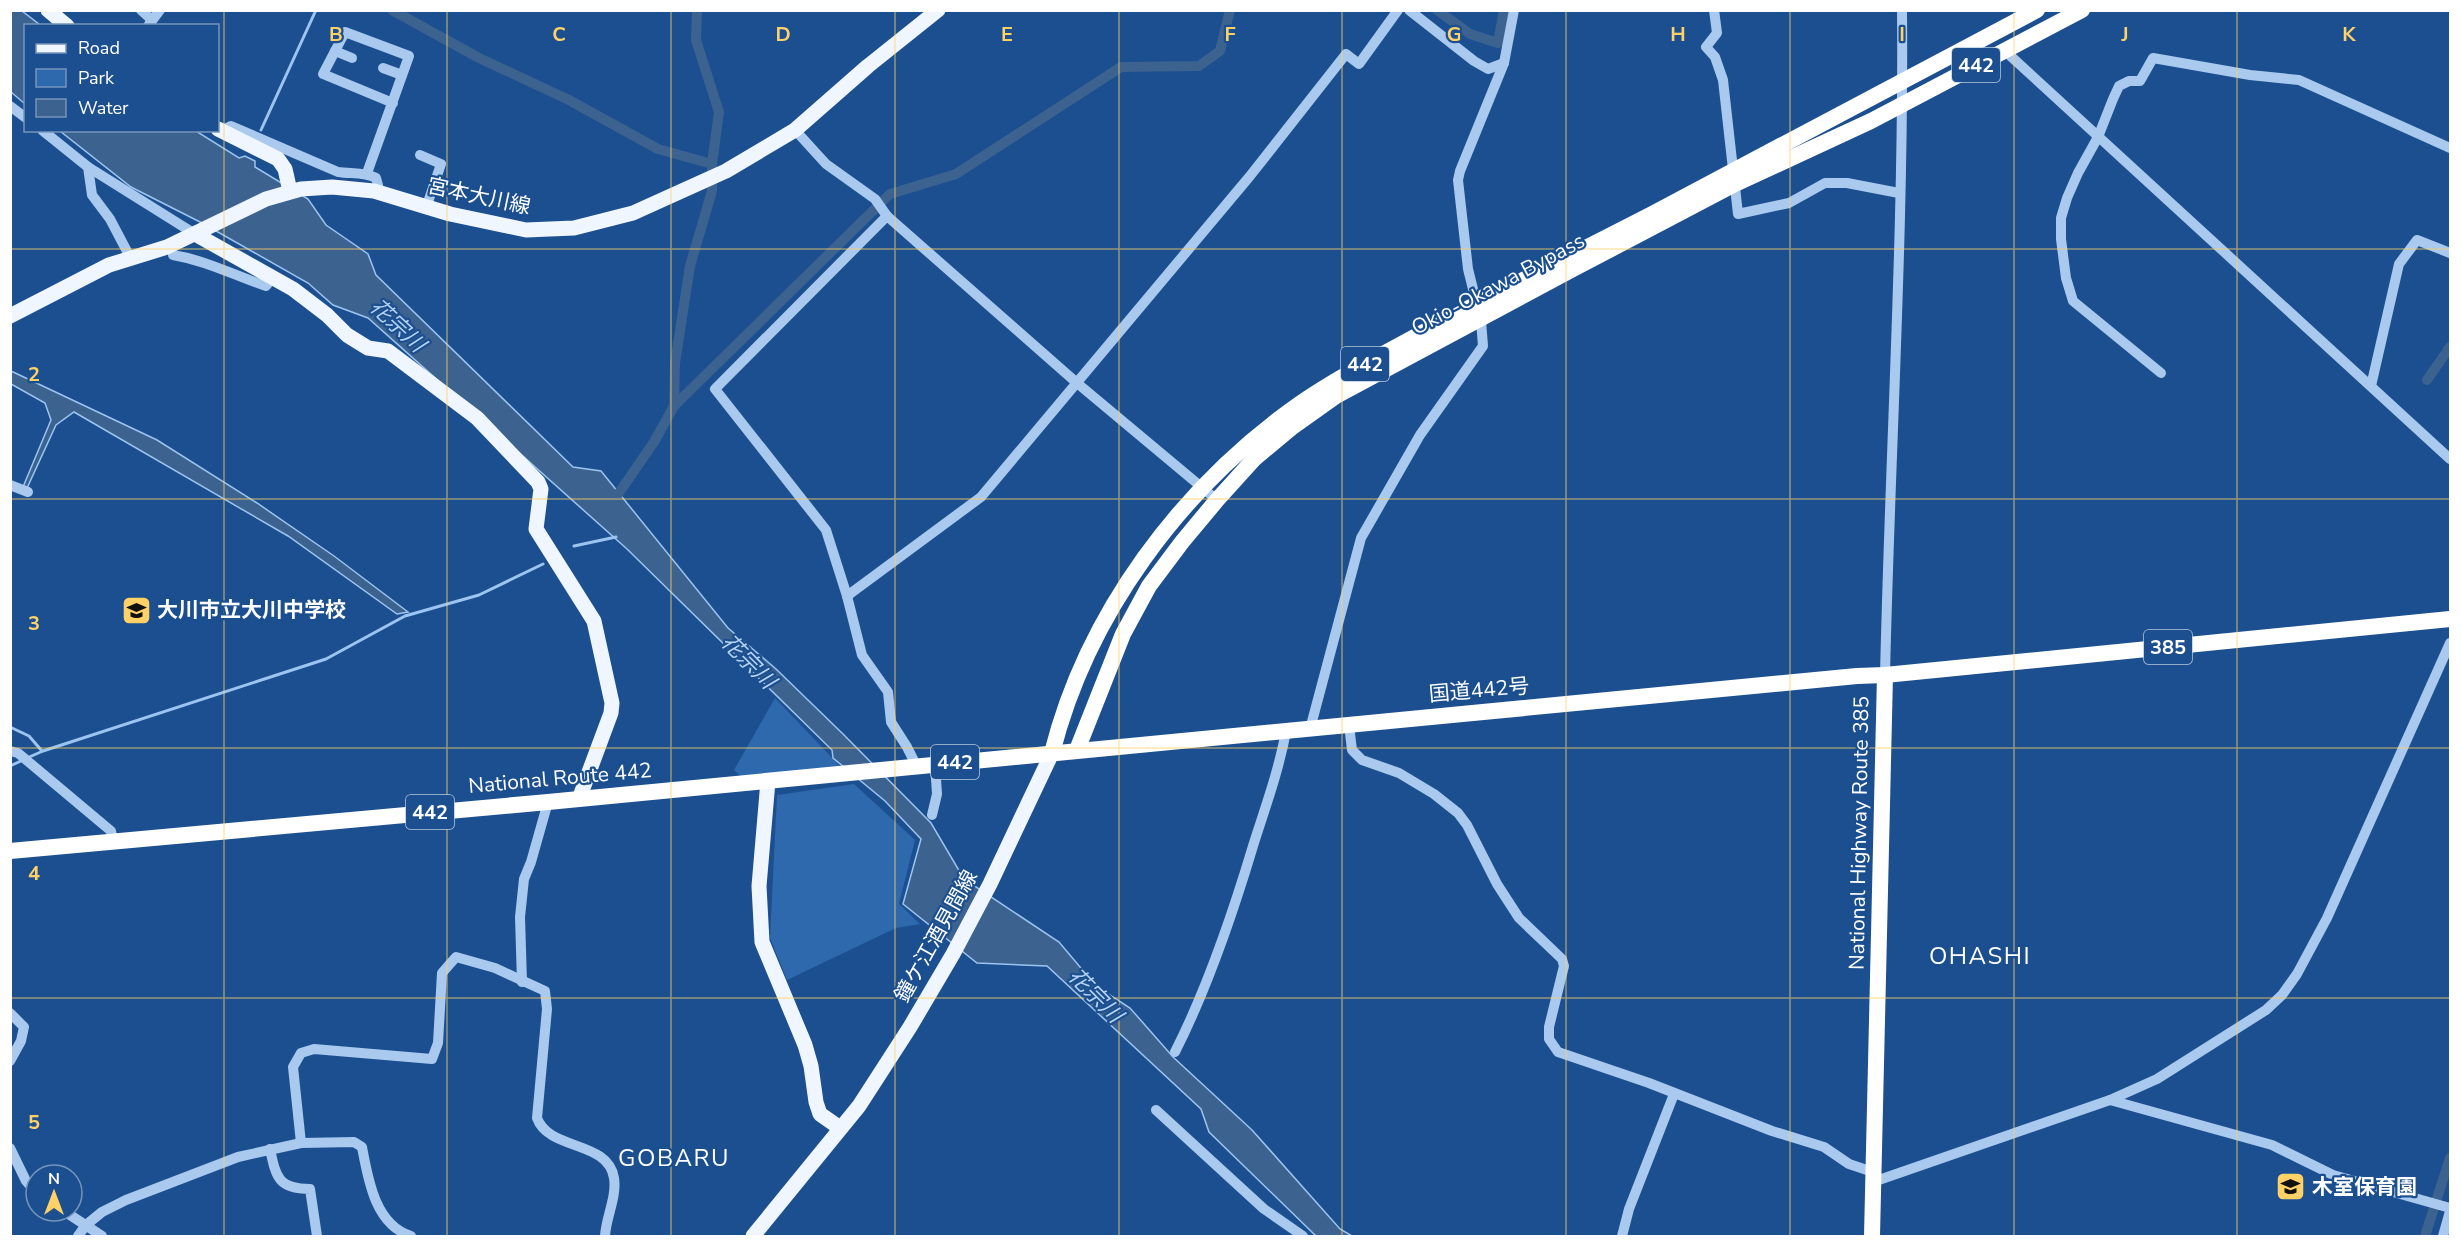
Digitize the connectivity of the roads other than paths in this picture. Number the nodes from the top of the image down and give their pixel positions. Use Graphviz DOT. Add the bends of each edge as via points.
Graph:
graph roads {
  1 [pos="48,10"];
  2 [pos="141,10"];
  3 [pos="160,10"];
  4 [pos="938,10"];
  5 [pos="1398,10"];
  6 [pos="1409,10"];
  7 [pos="1514,10"];
  8 [pos="1714,10"];
  9 [pos="1902,10"];
  10 [pos="2037,10"];
  11 [pos="2082,10"];
  12 [pos="151,23"];
  13 [pos="65,24"];
  14 [pos="335,51"];
  15 [pos="2005,51"];
  16 [pos="352,58"];
  17 [pos="1504,63"];
  18 [pos="383,68"];
  19 [pos="402,75"];
  20 [pos="1903,81"];
  21 [pos="393,103"];
  22 [pos="1901,104"];
  23 [pos="10,106"];
  24 [pos="24,116"];
  25 [pos="219,130"];
  26 [pos="795,130"];
  27 [pos="44,132"];
  28 [pos="2098,137"];
  29 [pos="2451,148"];
  30 [pos="420,155"];
  31 [pos="88,167"];
  32 [pos="367,173"];
  33 [pos="1735,178"];
  34 [pos="293,188"];
  35 [pos="374,191"];
  36 [pos="1899,193"];
  37 [pos="426,208"];
  38 [pos="885,213"];
  39 [pos="199,232"];
  40 [pos="2451,253"];
  41 [pos="173,255"];
  42 [pos="130,256"];
  43 [pos="273,278"];
  44 [pos="1479,312"];
  45 [pos="10,316"];
  46 [pos="2161,373"];
  47 [pos="1077,383"];
  48 [pos="2371,386"];
  49 [pos="2451,459"];
  50 [pos="1201,487"];
  51 [pos="1217,500"];
  52 [pos="847,596"];
  53 [pos="2451,619"];
  54 [pos="2451,643"];
  55 [pos="1885,675"];
  56 [pos="1349,725"];
  57 [pos="1310,729"];
  58 [pos="1286,731"];
  59 [pos="1077,750"];
  60 [pos="14,752"];
  61 [pos="1041,755"];
  62 [pos="935,764"];
  63 [pos="916,765"];
  64 [pos="768,781"];
  65 [pos="579,799"];
  66 [pos="548,802"];
  67 [pos="932,814"];
  68 [pos="113,841"];
  69 [pos="10,851"];
  70 [pos="522,982"];
  71 [pos="10,1013"];
  72 [pos="1175,1052"];
  73 [pos="10,1061"];
  74 [pos="1674,1094"];
  75 [pos="2110,1100"];
  76 [pos="1156,1110"];
  77 [pos="840,1128"];
  78 [pos="301,1143"];
  79 [pos="10,1148"];
  80 [pos="270,1149"];
  81 [pos="24,1177"];
  82 [pos="1873,1177"];
  83 [pos="2448,1208"];
  84 [pos="83,1223"];
  85 [pos="86,1225"];
  86 [pos="78,1236"];
  87 [pos="102,1236"];
  88 [pos="317,1236"];
  89 [pos="411,1236"];
  90 [pos="604,1236"];
  91 [pos="753,1236"];
  92 [pos="1303,1236"];
  93 [pos="1622,1236"];
  94 [pos="1872,1236"];
  95 [pos="2443,1236"];
  1 -- 13 [label="main road"];
  2 -- 12 [label="street"];
  3 -- 12 [label="street"];
  4 -- 26 [label="main road, 宮本大川線"];
  5 -- 47 [label="street" via="1359,64 1346,54"];
  6 -- 17 [label="street" via="1488,69"];
  7 -- 17 [label="street"];
  8 -- 33 [label="street" via="1718,33 1706,47 1721,71"];
  9 -- 20 [label="street"];
  10 -- 20 [label="highway, Okio-Okawa Bypass / 442"];
  11 -- 15 [label="highway, Okio-Okawa Bypass / 442"];
  14 -- 16 [label="street"];
  14 -- 19 [label="street" via="345,32 409,56"];
  14 -- 21 [label="street" via="323,74"];
  15 -- 22 [label="highway, Okio-Okawa Bypass / 442"];
  15 -- 28 [label="street"];
  17 -- 44 [label="street" via="1458,180 1468,268"];
  18 -- 19 [label="street"];
  19 -- 21 [label="street"];
  20 -- 22 [label="street"];
  20 -- 33 [label="highway, Okio-Okawa Bypass / 442" via="1820,125"];
  21 -- 32 [label="street"];
  22 -- 33 [label="highway, Okio-Okawa Bypass / 442" via="1828,141"];
  22 -- 36 [label="street"];
  23 -- 24 [label="street"];
  25 -- 32 [label="street" via="231,126 338,172"];
  25 -- 34 [label="main road" via="278,159"];
  26 -- 37 [label="main road, 宮本大川線" via="726,171 633,213 574,228 526,230"];
  26 -- 38 [label="street" via="826,164 876,200"];
  27 -- 31 [label="street"];
  28 -- 29 [label="street" via="2119,86 2140,81 2153,58 2299,80"];
  28 -- 46 [label="street" via="2078,173 2061,218 2069,293 2073,301"];
  28 -- 48 [label="street"];
  30 -- 37 [label="street" via="441,164"];
  31 -- 39 [label="street"];
  31 -- 42 [label="street" via="93,195"];
  32 -- 35 [label="street" via="376,178 378,185"];
  33 -- 36 [label="street" via="1738,214 1789,203 1825,183"];
  33 -- 44 [label="highway, Okio-Okawa Bypass / 442"];
  34 -- 35 [label="main road, 宮本大川線"];
  34 -- 39 [label="main road, 宮本大川線"];
  35 -- 37 [label="main road, 宮本大川線"];
  36 -- 55 [label="street"];
  38 -- 47 [label="street"];
  38 -- 52 [label="street" via="715,389 826,530"];
  39 -- 42 [label="main road, 宮本大川線" via="167,247"];
  39 -- 43 [label="main road"];
  40 -- 48 [label="street" via="2417,240 2399,264"];
  41 -- 43 [label="street" via="206,262 240,279 266,286"];
  42 -- 45 [label="main road, 宮本大川線"];
  43 -- 65 [label="main road" via="306,297 368,348 388,351 477,418 538,482 541,489 536,529 594,621 612,703"];
  44 -- 50 [label="highway, Okio-Okawa Bypass / 442" via="1369,362 1297,406"];
  44 -- 51 [label="highway, Okio-Okawa Bypass / 442" via="1336,396 1291,428 1255,458"];
  44 -- 57 [label="street" via="1483,346 1420,435 1361,538"];
  47 -- 50 [label="street"];
  47 -- 52 [label="street" via="981,497"];
  48 -- 49 [label="street"];
  50 -- 51 [label="street"];
  50 -- 61 [label="highway, Okio-Okawa Bypass / 442" via="1145,559 1104,622"];
  51 -- 59 [label="highway, Okio-Okawa Bypass / 442" via="1149,586 1123,634"];
  52 -- 63 [label="street" via="862,655 888,692 891,722"];
  53 -- 55 [label="highway, National Highway Route 385 / 385"];
  54 -- 75 [label="street" via="2327,918 2282,995 2266,1010 2157,1079"];
  55 -- 56 [label="highway, 国道442号 / 442"];
  55 -- 82 [label="highway, National Highway Route 385"];
  56 -- 57 [label="highway, 国道442号 / 442"];
  56 -- 74 [label="street" via="1352,750 1362,760 1399,773 1458,813 1507,902 1562,959 1564,966 1549,1039 1558,1052"];
  57 -- 58 [label="highway, 国道442号 / 442"];
  58 -- 59 [label="highway, 国道442号 / 442"];
  58 -- 72 [label="street" via="1237,898 1194,1015"];
  59 -- 61 [label="highway, National Route 442 / 442"];
  60 -- 68 [label="street" via="111,831"];
  61 -- 62 [label="highway, National Route 442 / 442"];
  61 -- 77 [label="main road, 鐘ケ江酒見間線" via="990,884 953,954 859,1106"];
  62 -- 63 [label="highway, National Route 442 / 442"];
  62 -- 67 [label="street" via="937,794"];
  63 -- 64 [label="highway, National Route 442 / 442"];
  64 -- 65 [label="highway, National Route 442 / 442"];
  64 -- 77 [label="main road" via="759,886 762,942 805,1045 820,1114"];
  65 -- 66 [label="highway, National Route 442 / 442"];
  66 -- 68 [label="highway, National Route 442 / 442"];
  66 -- 70 [label="street" via="524,879 520,917"];
  68 -- 69 [label="highway, National Route 442 / 442"];
  70 -- 78 [label="street" via="495,968 456,957 442,973 438,1043 432,1059 314,1049 301,1053 293,1067"];
  70 -- 90 [label="street" via="545,991 547,1004 537,1118 555,1137 600,1156 614,1175 615,1191"];
  71 -- 73 [label="street" via="24,1027"];
  74 -- 82 [label="street" via="1824,1148"];
  74 -- 93 [label="street"];
  75 -- 82 [label="street"];
  75 -- 83 [label="street" via="2272,1145 2333,1174"];
  76 -- 92 [label="street" via="1264,1209"];
  77 -- 91 [label="main road, 鐘ケ江酒見間線"];
  78 -- 80 [label="street"];
  78 -- 89 [label="street" via="354,1142 362,1147 374,1197 390,1222"];
  79 -- 81 [label="street"];
  80 -- 85 [label="street" via="238,1157 126,1200"];
  80 -- 88 [label="street" via="280,1180 294,1189 310,1189"];
  82 -- 94 [label="highway, National Highway Route 385"];
  83 -- 95 [label="street"];
  84 -- 85 [label="street"];
  85 -- 86 [label="street"];
  85 -- 87 [label="street"];
}
